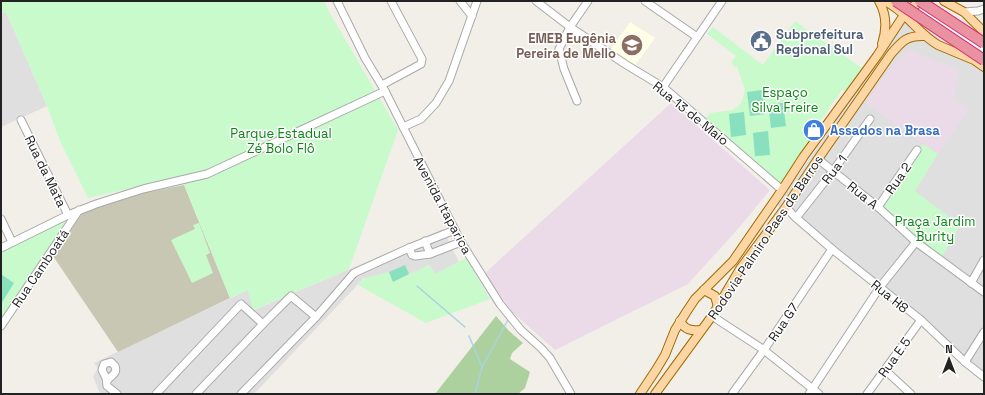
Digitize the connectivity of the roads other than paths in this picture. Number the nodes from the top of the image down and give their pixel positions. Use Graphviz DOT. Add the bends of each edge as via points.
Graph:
graph roads {
  1 [pos="336,1"];
  2 [pos="391,1"];
  3 [pos="460,1"];
  4 [pos="477,1"];
  5 [pos="536,1"];
  6 [pos="588,1"];
  7 [pos="645,1"];
  8 [pos="722,1"];
  9 [pos="879,1"];
  10 [pos="885,1"];
  11 [pos="896,1"];
  12 [pos="921,1"];
  13 [pos="944,1"];
  14 [pos="984,9"];
  15 [pos="964,12"];
  16 [pos="904,15"];
  17 [pos="472,16"];
  18 [pos="570,27"];
  19 [pos="983,29"];
  20 [pos="925,36"];
  21 [pos="697,37"];
  22 [pos="984,43"];
  23 [pos="952,51"];
  24 [pos="877,56"];
  25 [pos="984,60"];
  26 [pos="984,67"];
  27 [pos="663,86"];
  28 [pos="384,88"];
  29 [pos="577,101"];
  30 [pos="870,119"];
  31 [pos="21,120"];
  32 [pos="402,127"];
  33 [pos="917,150"];
  34 [pos="818,159"];
  35 [pos="833,171"];
  36 [pos="782,190"];
  37 [pos="786,207"];
  38 [pos="878,207"];
  39 [pos="79,210"];
  40 [pos="68,215"];
  41 [pos="780,216"];
  42 [pos="795,217"];
  43 [pos="1,219"];
  44 [pos="455,230"];
  45 [pos="426,241"];
  46 [pos="12,242"];
  47 [pos="461,242"];
  48 [pos="916,242"];
  49 [pos="1,248"];
  50 [pos="409,248"];
  51 [pos="832,249"];
  52 [pos="430,254"];
  53 [pos="984,260"];
  54 [pos="971,283"];
  55 [pos="880,287"];
  56 [pos="704,290"];
  57 [pos="984,292"];
  58 [pos="718,307"];
  59 [pos="712,316"];
  60 [pos="316,317"];
  61 [pos="921,320"];
  62 [pos="680,321"];
  63 [pos="262,324"];
  64 [pos="1,326"];
  65 [pos="701,330"];
  66 [pos="984,332"];
  67 [pos="981,343"];
  68 [pos="764,350"];
  69 [pos="965,362"];
  70 [pos="885,370"];
  71 [pos="984,377"];
  72 [pos="107,381"];
  73 [pos="810,392"];
  74 [pos="117,394"];
  75 [pos="156,394"];
  76 [pos="196,394"];
  77 [pos="241,394"];
  78 [pos="571,394"];
  79 [pos="640,394"];
  80 [pos="655,394"];
  81 [pos="732,394"];
  82 [pos="818,394"];
  83 [pos="868,394"];
  84 [pos="911,394"];
  1 -- 28 [label="street, Avenida Itaparica"];
  2 -- 28 [label="street, Rua da Mata" via="422,62"];
  3 -- 17 [label="street"];
  4 -- 17 [label="street"];
  5 -- 18 [label="street, Rua 13 de Maio"];
  6 -- 18 [label="street"];
  7 -- 21 [label="street"];
  8 -- 21 [label="street"];
  9 -- 24 [label="main road" via="886,27 885,38"];
  10 -- 16 [label="main road"];
  11 -- 25 [label="highway, bridge"];
  12 -- 16 [label="main road, Rodovia Palmiro Paes de Barros"];
  12 -- 22 [label="highway, bridge"];
  13 -- 15 [label="main road"];
  14 -- 15 [label="street"];
  15 -- 19 [label="main road"];
  16 -- 20 [label="main road"];
  16 -- 24 [label="main road, Rodovia Palmiro Paes de Barros"];
  17 -- 32 [label="street" via="449,80 436,103 421,119"];
  18 -- 27 [label="street, Rua 13 de Maio"];
  18 -- 29 [label="street" via="559,49"];
  19 -- 23 [label="main road" via="972,41"];
  20 -- 23 [label="main road"];
  20 -- 34 [label="main road, Rodovia Palmiro Paes de Barros" via="909,37 902,41"];
  21 -- 27 [label="street"];
  23 -- 26 [label="main road"];
  24 -- 36 [label="main road, Rodovia Palmiro Paes de Barros"];
  27 -- 36 [label="street, Rua 13 de Maio"];
  28 -- 32 [label="street, Avenida Itaparica"];
  28 -- 39 [label="street, Rua da Mata" via="207,174 142,189"];
  30 -- 35 [label="street, Rua 1"];
  31 -- 40 [label="street, Rua da Mata"];
  32 -- 44 [label="street, Avenida Itaparica"];
  33 -- 38 [label="street, Rua 2"];
  34 -- 35 [label="street, Rua A"];
  34 -- 37 [label="main road, Rodovia Palmiro Paes de Barros"];
  35 -- 38 [label="street, Rua A"];
  35 -- 42 [label="street, Rua 1"];
  36 -- 56 [label="main road, Rodovia Palmiro Paes de Barros" via="733,261"];
  37 -- 41 [label="main road, Rodovia Palmiro Paes de Barros"];
  37 -- 42 [label="street, Rua H8"];
  38 -- 48 [label="street, Rua A"];
  39 -- 40 [label="street, Rua da Mata"];
  39 -- 64 [label="street, Rua Camboatá"];
  40 -- 46 [label="street"];
  41 -- 42 [label="street"];
  41 -- 58 [label="main road, Rodovia Palmiro Paes de Barros" via="740,269"];
  42 -- 51 [label="street, Rua H8"];
  43 -- 46 [label="street"];
  44 -- 45 [label="street"];
  44 -- 47 [label="street, Avenida Itaparica"];
  45 -- 50 [label="street"];
  45 -- 52 [label="street"];
  46 -- 49 [label="street"];
  47 -- 52 [label="street"];
  47 -- 78 [label="street, Avenida Itaparica" via="500,304 521,330 550,358"];
  48 -- 54 [label="street, Rua A"];
  48 -- 55 [label="street"];
  50 -- 52 [label="street" via="414,256"];
  50 -- 60 [label="street" via="354,273"];
  51 -- 55 [label="street, Rua H8"];
  51 -- 68 [label="street, Rua G7"];
  53 -- 54 [label="street"];
  54 -- 57 [label="street, Rua A"];
  55 -- 61 [label="street, Rua H8"];
  55 -- 73 [label="street"];
  56 -- 58 [label="main road" via="714,296"];
  56 -- 62 [label="main road, Rodovia Palmiro Paes de Barros"];
  58 -- 59 [label="main road, Rodovia Palmiro Paes de Barros"];
  59 -- 65 [label="main road, Rodovia Palmiro Paes de Barros"];
  59 -- 68 [label="street"];
  60 -- 63 [label="street" via="291,296"];
  60 -- 77 [label="street"];
  61 -- 69 [label="street, Rua H8"];
  61 -- 70 [label="street, Rua E 5"];
  62 -- 65 [label="main road" via="687,330"];
  62 -- 79 [label="main road, Rodovia Palmiro Paes de Barros" via="665,355"];
  63 -- 75 [label="street" via="241,304"];
  63 -- 76 [label="street"];
  65 -- 80 [label="main road, Rodovia Palmiro Paes de Barros"];
  66 -- 67 [label="street"];
  67 -- 69 [label="street"];
  68 -- 73 [label="street"];
  68 -- 81 [label="street, Rua G7"];
  69 -- 71 [label="street, Rua H8"];
  70 -- 83 [label="street, Rua E 5"];
  70 -- 84 [label="street"];
  72 -- 74 [label="street" via="107,386"];
  73 -- 82 [label="street"];
}
